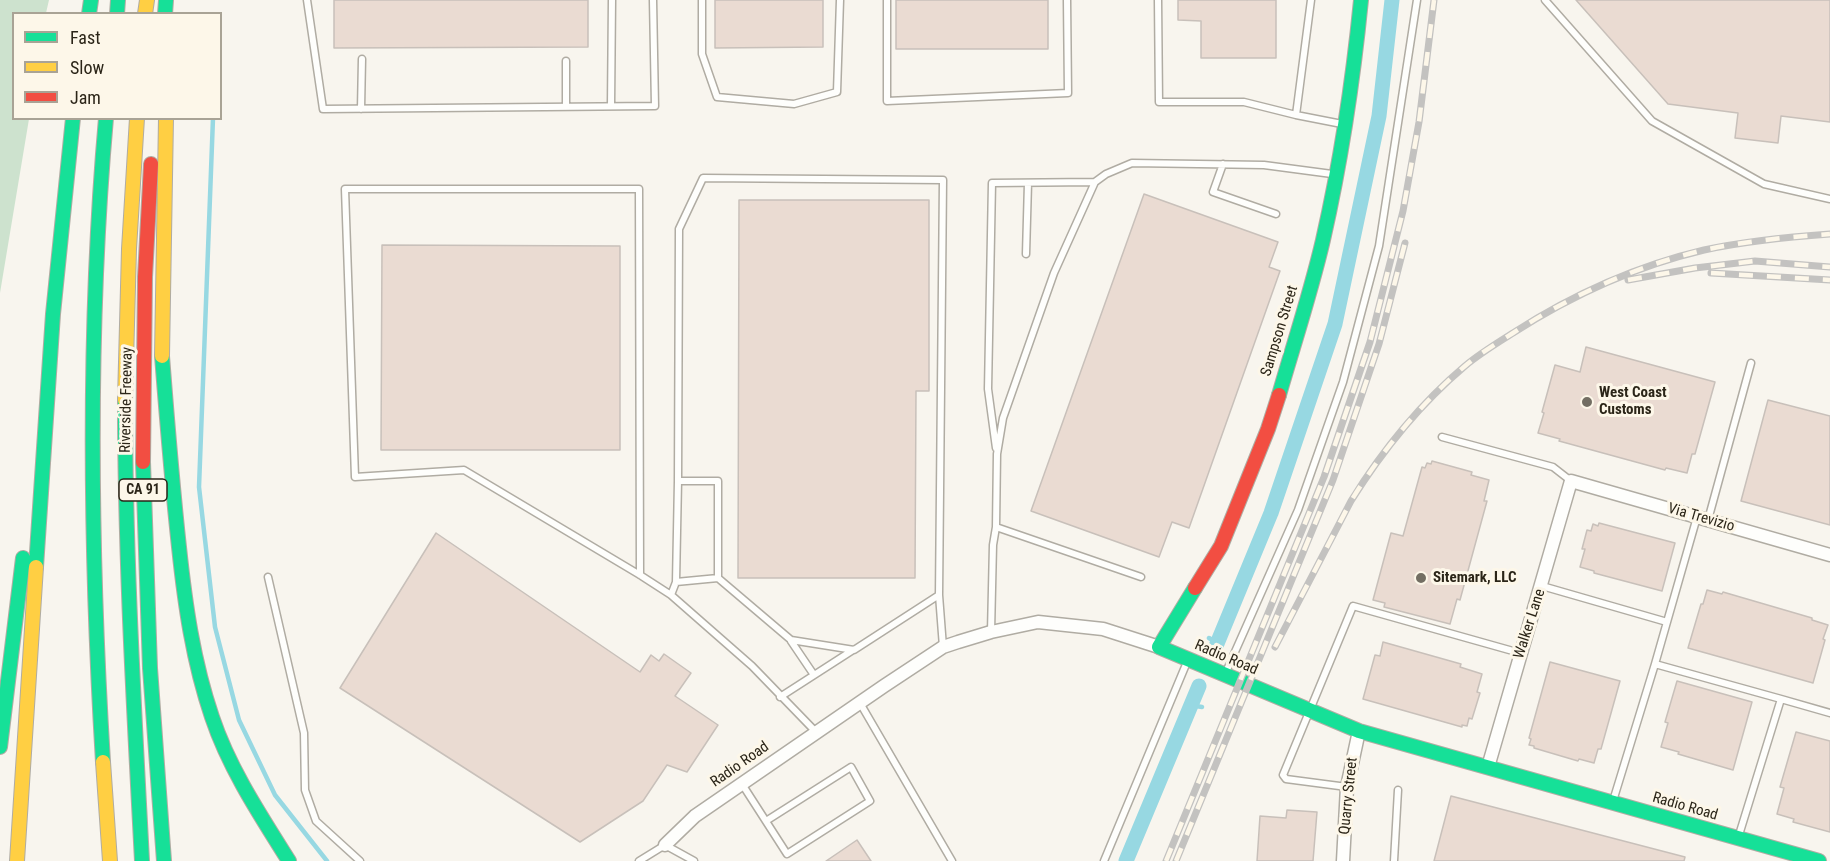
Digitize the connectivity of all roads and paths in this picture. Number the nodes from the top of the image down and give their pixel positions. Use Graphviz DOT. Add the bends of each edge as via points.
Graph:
graph roads {
  1 [pos="307,0"];
  2 [pos="612,0"];
  3 [pos="653,0"];
  4 [pos="702,0"];
  5 [pos="840,0"];
  6 [pos="886,0"];
  7 [pos="1067,0"];
  8 [pos="1158,0"];
  9 [pos="1311,0"];
  10 [pos="1361,0"];
  11 [pos="1417,0"];
  12 [pos="1545,0"];
  13 [pos="362,59"];
  14 [pos="566,61"];
  15 [pos="566,106"];
  16 [pos="611,106"];
  17 [pos="361,109"];
  18 [pos="1296,115"];
  19 [pos="73,120"];
  20 [pos="106,120"];
  21 [pos="137,120"];
  22 [pos="155,120"];
  23 [pos="166,120"];
  24 [pos="1345,125"];
  25 [pos="1223,164"];
  26 [pos="1336,175"];
  27 [pos="1095,182"];
  28 [pos="1028,183"];
  29 [pos="1830,199"];
  30 [pos="1276,214"];
  31 [pos="1026,254"];
  32 [pos="1751,363"];
  33 [pos="46,408"];
  34 [pos="1442,437"];
  35 [pos="997,454"];
  36 [pos="678,481"];
  37 [pos="1571,481"];
  38 [pos="1702,518"];
  39 [pos="996,527"];
  40 [pos="1830,555"];
  41 [pos="640,575"];
  42 [pos="268,577"];
  43 [pos="1141,577"];
  44 [pos="718,578"];
  45 [pos="676,582"];
  46 [pos="1542,586"];
  47 [pos="671,595"];
  48 [pos="939,596"];
  49 [pos="1667,621"];
  50 [pos="991,632"];
  51 [pos="791,640"];
  52 [pos="1201,643"];
  53 [pos="1206,644"];
  54 [pos="944,647"];
  55 [pos="1159,647"];
  56 [pos="854,650"];
  57 [pos="1520,653"];
  58 [pos="1192,661"];
  59 [pos="1655,664"];
  60 [pos="1222,674"];
  61 [pos="814,675"];
  62 [pos="780,696"];
  63 [pos="1781,699"];
  64 [pos="860,702"];
  65 [pos="1310,709"];
  66 [pos="1830,713"];
  67 [pos="1359,731"];
  68 [pos="816,733"];
  69 [pos="0,747"];
  70 [pos="1488,767"];
  71 [pos="742,784"];
  72 [pos="1347,787"];
  73 [pos="1398,790"];
  74 [pos="1612,804"];
  75 [pos="766,821"];
  76 [pos="1738,839"];
  77 [pos="665,845"];
  78 [pos="17,861"];
  79 [pos="110,861"];
  80 [pos="142,861"];
  81 [pos="164,861"];
  82 [pos="289,861"];
  83 [pos="360,861"];
  84 [pos="639,861"];
  85 [pos="694,861"];
  86 [pos="952,861"];
  87 [pos="1104,861"];
  88 [pos="1343,861"];
  89 [pos="1395,861"];
  90 [pos="1819,861"];
  1 -- 17 [label="lane" via="323,109"];
  2 -- 16 [label="lane"];
  3 -- 16 [label="lane" via="655,106"];
  4 -- 5 [label="lane" via="702,54 717,97 794,104 837,92"];
  6 -- 7 [label="lane" via="887,101 1068,93"];
  8 -- 18 [label="lane" via="1159,102 1244,102"];
  9 -- 18 [label="lane"];
  10 -- 24 [label="main road, Sampson Street"];
  11 -- 60 [label="lane" via="1379,246 1343,382 1298,510"];
  12 -- 29 [label="lane" via="1652,121 1764,184"];
  13 -- 17 [label="lane"];
  14 -- 15 [label="lane"];
  15 -- 16 [label="lane"];
  15 -- 17 [label="lane"];
  18 -- 24 [label="lane"];
  19 -- 33 [label="main road"];
  20 -- 79 [label="main road" via="95,303 94,454 95,585"];
  21 -- 80 [label="main road" via="129,249 124,474"];
  22 -- 81 [label="main road, Riverside Freeway / CA 91" via="147,215 142,434 146,605"];
  23 -- 82 [label="main road" via="162,354 186,611 212,718 238,775"];
  24 -- 26 [label="main road, Sampson Street"];
  25 -- 26 [label="lane"];
  25 -- 27 [label="lane" via="1132,163"];
  25 -- 30 [label="lane" via="1213,192"];
  26 -- 55 [label="main road, Sampson Street" via="1306,306 1268,429 1221,546"];
  27 -- 28 [label="lane"];
  27 -- 35 [label="lane" via="1054,273 1003,418"];
  28 -- 31 [label="lane"];
  28 -- 35 [label="lane" via="992,183 988,389"];
  32 -- 38 [label="lane"];
  33 -- 69 [label="main road" via="17,597"];
  33 -- 78 [label="main road"];
  34 -- 37 [label="lane" via="1553,467"];
  35 -- 39 [label="lane"];
  36 -- 44 [label="lane" via="718,481"];
  36 -- 45 [label="lane"];
  36 -- 48 [label="lane" via="679,229 703,178 943,180"];
  37 -- 38 [label="street, Via Trevizio"];
  37 -- 46 [label="street, Walker Lane"];
  38 -- 40 [label="street, Via Trevizio"];
  38 -- 49 [label="lane"];
  39 -- 43 [label="lane"];
  39 -- 50 [label="lane"];
  41 -- 41 [label="lane" via="464,470 355,477 345,189 639,189"];
  41 -- 47 [label="lane"];
  42 -- 83 [label="lane" via="304,733 305,790 316,821"];
  44 -- 45 [label="lane"];
  44 -- 51 [label="lane"];
  45 -- 47 [label="lane"];
  46 -- 49 [label="lane"];
  46 -- 57 [label="street, Walker Lane"];
  47 -- 62 [label="lane"];
  48 -- 54 [label="lane"];
  48 -- 56 [label="lane"];
  49 -- 59 [label="lane"];
  50 -- 54 [label="street, Radio Road"];
  50 -- 55 [label="street, Radio Road" via="1038,622 1103,629"];
  51 -- 56 [label="lane"];
  51 -- 61 [label="lane"];
  52 -- 53 [label="path"];
  54 -- 64 [label="street, Radio Road"];
  55 -- 58 [label="main road, Radio Road"];
  56 -- 61 [label="lane"];
  57 -- 65 [label="lane" via="1353,606"];
  57 -- 70 [label="street, Walker Lane"];
  58 -- 60 [label="main road, Radio Road"];
  58 -- 87 [label="lane"];
  59 -- 63 [label="lane"];
  59 -- 74 [label="lane"];
  60 -- 65 [label="main road, Radio Road"];
  61 -- 62 [label="lane"];
  62 -- 68 [label="lane"];
  63 -- 66 [label="lane"];
  63 -- 76 [label="lane"];
  64 -- 68 [label="street, Radio Road"];
  64 -- 86 [label="lane"];
  65 -- 67 [label="main road, Radio Road"];
  65 -- 72 [label="lane" via="1283,775 1286,779"];
  67 -- 70 [label="main road, Radio Road"];
  67 -- 72 [label="street, Quarry Street"];
  68 -- 71 [label="street, Radio Road"];
  70 -- 74 [label="main road, Radio Road"];
  71 -- 75 [label="lane"];
  71 -- 77 [label="street, Radio Road" via="695,816"];
  72 -- 88 [label="street, Quarry Street"];
  73 -- 89 [label="lane"];
  74 -- 76 [label="main road, Radio Road"];
  75 -- 75 [label="lane" via="787,854 870,801 851,767"];
  76 -- 90 [label="main road, Radio Road"];
  77 -- 84 [label="lane"];
  77 -- 85 [label="lane"];
}
